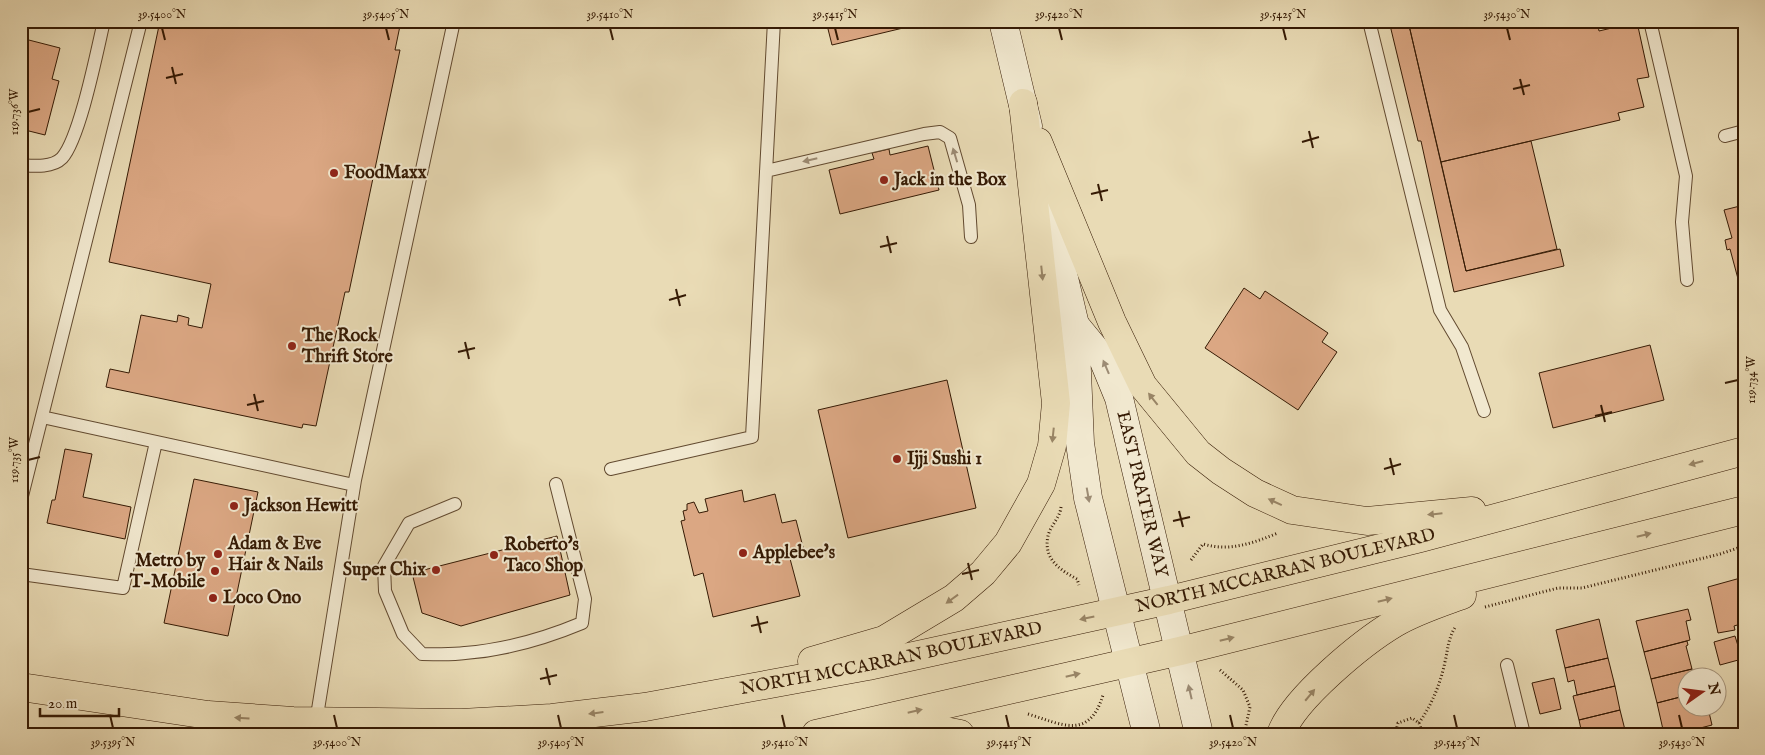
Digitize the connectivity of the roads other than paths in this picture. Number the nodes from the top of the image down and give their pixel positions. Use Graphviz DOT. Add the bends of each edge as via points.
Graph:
graph roads {
  1 [pos="104,21"];
  2 [pos="141,21"];
  3 [pos="454,21"];
  4 [pos="774,21"];
  5 [pos="1003,21"];
  6 [pos="1369,21"];
  7 [pos="1650,21"];
  8 [pos="1023,103"];
  9 [pos="1744,131"];
  10 [pos="1725,136"];
  11 [pos="21,166"];
  12 [pos="766,171"];
  13 [pos="971,237"];
  14 [pos="1687,280"];
  15 [pos="1074,324"];
  16 [pos="1484,411"];
  17 [pos="42,417"];
  18 [pos="156,442"];
  19 [pos="1744,451"];
  20 [pos="611,469"];
  21 [pos="556,484"];
  22 [pos="354,485"];
  23 [pos="21,500"];
  24 [pos="455,504"];
  25 [pos="1518,510"];
  26 [pos="1744,510"];
  27 [pos="1608,544"];
  28 [pos="21,574"];
  29 [pos="1169,600"];
  30 [pos="1116,612"];
  31 [pos="1180,651"];
  32 [pos="1129,662"];
  33 [pos="1507,665"];
  34 [pos="21,688"];
  35 [pos="645,707"];
  36 [pos="316,722"];
  37 [pos="816,734"];
  38 [pos="893,734"];
  39 [pos="960,734"];
  40 [pos="1147,734"];
  41 [pos="1199,734"];
  42 [pos="1281,734"];
  43 [pos="1524,734"];
  1 -- 11 [label="lane" via="73,140 61,159 44,166"];
  2 -- 17 [label="lane"];
  3 -- 22 [label="lane"];
  4 -- 12 [label="lane"];
  5 -- 8 [label="main road, EAST PRATER WAY"];
  6 -- 16 [label="lane" via="1440,310 1462,347"];
  7 -- 14 [label="lane" via="1686,176 1682,222"];
  8 -- 15 [label="main road, EAST PRATER WAY"];
  25 -- 8 [label="main road, one-way" via="1453,512 1367,521 1292,510 1220,471 1198,453 1143,386 1055,188"];
  8 -- 35 [label="main road, one-way" via="1056,403 1052,446 1041,484 1008,543 983,573 954,598 884,640"];
  9 -- 10 [label="lane"];
  13 -- 12 [label="lane, one-way" via="969,205 950,138 940,132"];
  12 -- 20 [label="lane" via="752,437"];
  29 -- 15 [label="main road, EAST PRATER WAY, one-way" via="1119,398 1103,359"];
  15 -- 30 [label="main road, EAST PRATER WAY, one-way" via="1080,443 1088,498"];
  17 -- 18 [label="lane"];
  17 -- 23 [label="lane"];
  18 -- 22 [label="lane"];
  18 -- 28 [label="lane" via="123,588"];
  19 -- 25 [label="main road, NORTH MCCARRAN BOULEVARD, one-way"];
  21 -- 24 [label="lane" via="585,599 582,622 558,633 504,646 466,653 422,654 404,634 385,592 384,566 409,523"];
  22 -- 36 [label="lane"];
  25 -- 29 [label="main road, NORTH MCCARRAN BOULEVARD" via="1421,538"];
  27 -- 26 [label="main road, one-way"];
  31 -- 27 [label="main road, one-way"];
  42 -- 27 [label="main road, one-way" via="1284,724 1317,686 1396,622 1446,600"];
  29 -- 30 [label="main road, NORTH MCCARRAN BOULEVARD"];
  29 -- 31 [label="main road, EAST PRATER WAY"];
  30 -- 32 [label="main road, EAST PRATER WAY"];
  30 -- 35 [label="main road, NORTH MCCARRAN BOULEVARD, one-way" via="868,666"];
  31 -- 32 [label="main road"];
  41 -- 31 [label="main road, EAST PRATER WAY, one-way"];
  37 -- 32 [label="main road, one-way"];
  32 -- 40 [label="main road, EAST PRATER WAY"];
  33 -- 43 [label="lane"];
  36 -- 34 [label="main road, NORTH MCCARRAN BOULEVARD, one-way" via="208,716"];
  35 -- 36 [label="main road, NORTH MCCARRAN BOULEVARD, one-way" via="552,718 461,723"];
  38 -- 39 [label="main road" via="945,731"];
}
